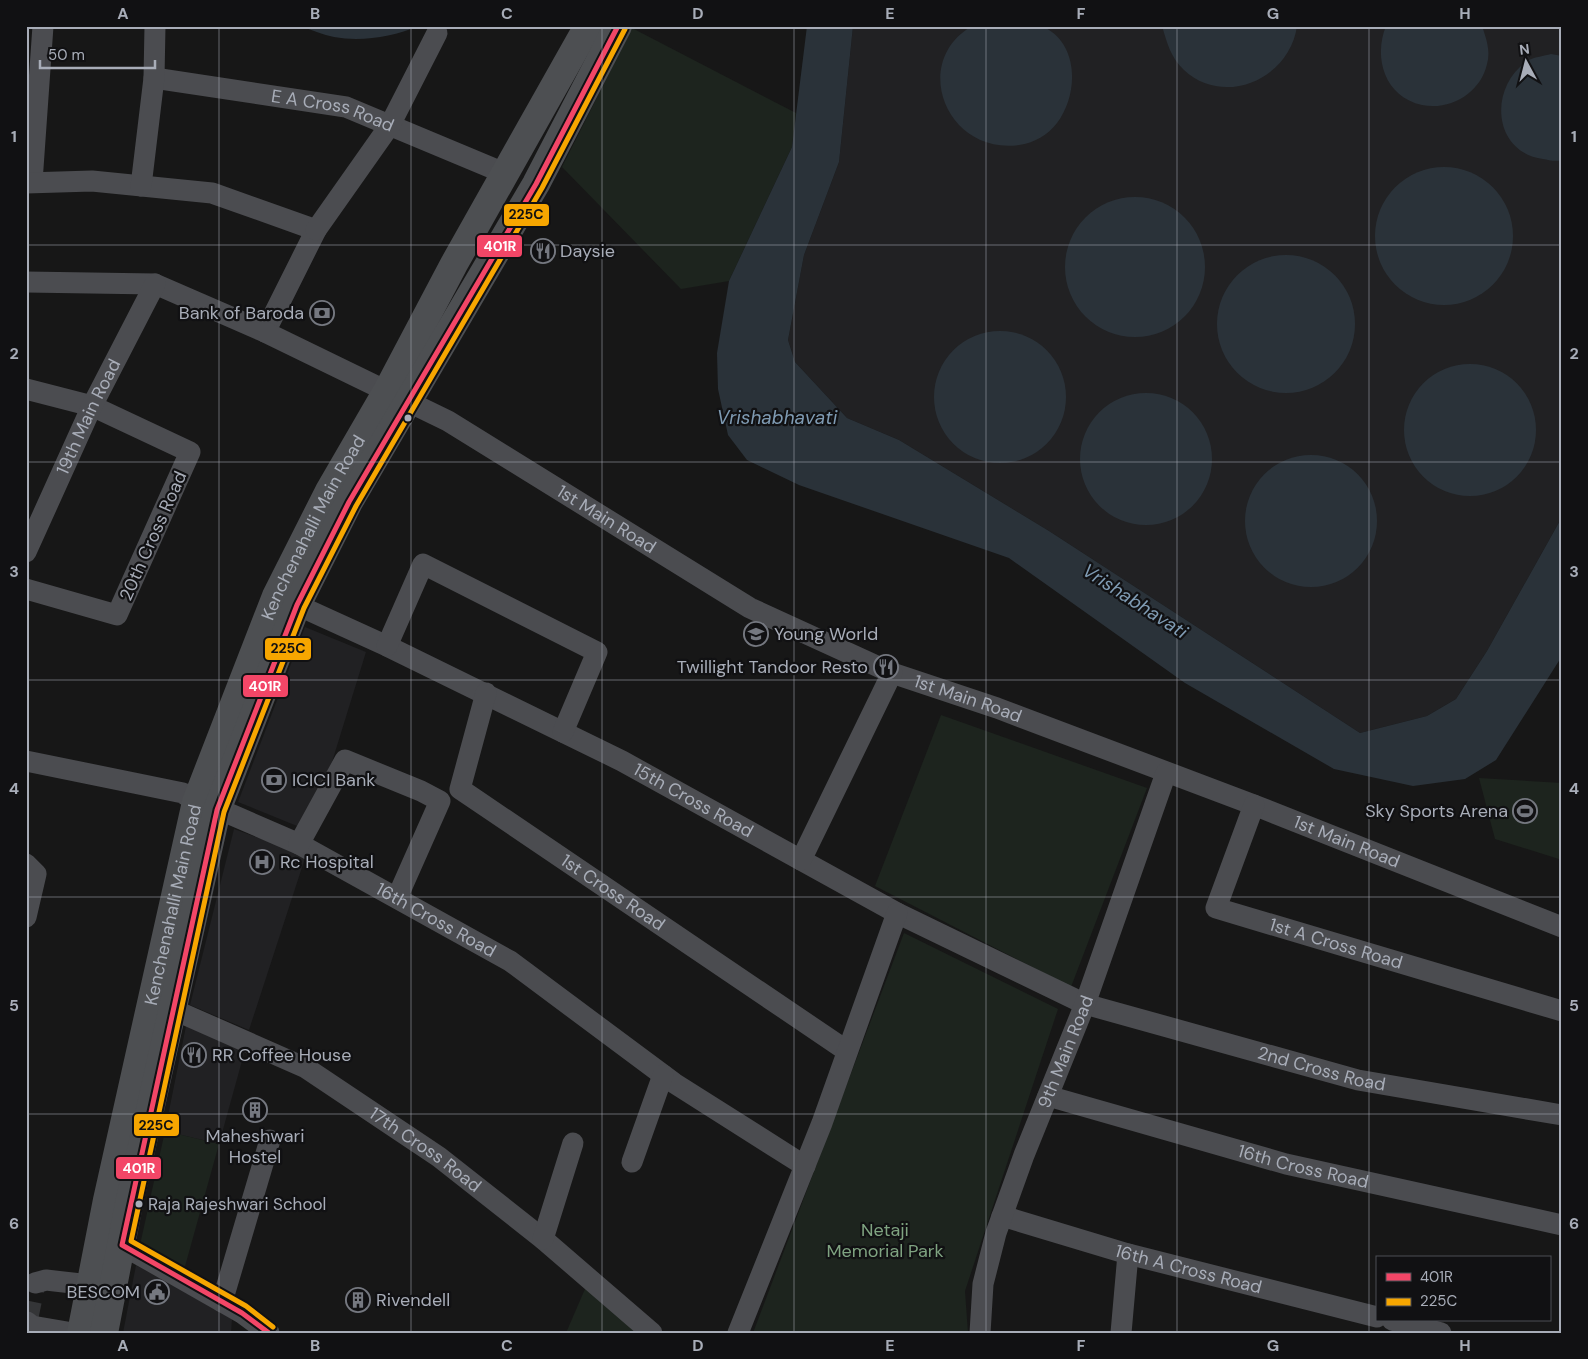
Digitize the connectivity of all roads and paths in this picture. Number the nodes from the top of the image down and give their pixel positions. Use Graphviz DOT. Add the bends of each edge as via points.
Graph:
graph roads {
  1 [pos="43,26"];
  2 [pos="155,26"];
  3 [pos="588,26"];
  4 [pos="618,26"];
  5 [pos="438,33"];
  6 [pos="154,78"];
  7 [pos="390,125"];
  8 [pos="504,173"];
  9 [pos="29,183"];
  10 [pos="141,186"];
  11 [pos="316,230"];
  12 [pos="26,282"];
  13 [pos="155,284"];
  14 [pos="265,332"];
  15 [pos="26,389"];
  16 [pos="397,396"];
  17 [pos="92,406"];
  18 [pos="31,530"];
  19 [pos="26,552"];
  20 [pos="26,589"];
  21 [pos="297,605"];
  22 [pos="387,646"];
  23 [pos="892,673"];
  24 [pos="486,693"];
  25 [pos="564,732"];
  26 [pos="26,761"];
  27 [pos="1166,773"];
  28 [pos="1254,805"];
  29 [pos="206,806"];
  30 [pos="298,844"];
  31 [pos="801,860"];
  32 [pos="26,864"];
  33 [pos="396,898"];
  34 [pos="897,913"];
  35 [pos="26,917"];
  36 [pos="1562,927"];
  37 [pos="1085,1004"];
  38 [pos="172,1009"];
  39 [pos="1562,1011"];
  40 [pos="848,1051"];
  41 [pos="663,1075"];
  42 [pos="1048,1096"];
  43 [pos="1562,1114"];
  44 [pos="270,1140"];
  45 [pos="573,1143"];
  46 [pos="632,1162"];
  47 [pos="804,1166"];
  48 [pos="1002,1216"];
  49 [pos="1562,1225"];
  50 [pos="111,1239"];
  51 [pos="543,1239"];
  52 [pos="1128,1254"];
  53 [pos="35,1283"];
  54 [pos="90,1284"];
  55 [pos="222,1302"];
  56 [pos="1376,1316"];
  57 [pos="28,1322"];
  58 [pos="1400,1322"];
  59 [pos="242,1323"];
  60 [pos="73,1333"];
  61 [pos="81,1333"];
  62 [pos="104,1333"];
  63 [pos="269,1333"];
  64 [pos="652,1333"];
  65 [pos="738,1333"];
  66 [pos="980,1333"];
  67 [pos="1121,1333"];
  68 [pos="1441,1333"];
  1 -- 9 [label="street"];
  2 -- 6 [label="street"];
  3 -- 8 [label="main road, Kenchenahalli Main Road"];
  4 -- 16 [label="main road, Kenchenahalli Main Road" via="485,274"];
  5 -- 7 [label="street"];
  6 -- 7 [label="street, E A Cross Road" via="346,107"];
  6 -- 10 [label="street"];
  7 -- 8 [label="street, E A Cross Road"];
  7 -- 11 [label="street"];
  8 -- 16 [label="main road, Kenchenahalli Main Road"];
  9 -- 10 [label="street" via="92,181"];
  10 -- 11 [label="street" via="212,193"];
  11 -- 14 [label="street"];
  12 -- 13 [label="street"];
  13 -- 14 [label="street, 1st Main Road"];
  13 -- 17 [label="street, 19th Main Road"];
  14 -- 16 [label="street, 1st Main Road"];
  15 -- 17 [label="street"];
  16 -- 21 [label="main road, Kenchenahalli Main Road"];
  16 -- 23 [label="street, 1st Main Road" via="448,420 750,608"];
  16 -- 29 [label="main road, Kenchenahalli Main Road" via="328,492 276,596"];
  17 -- 18 [label="street, 19th Main Road"];
  17 -- 20 [label="street, 20th Cross Road" via="190,452 118,615"];
  18 -- 19 [label="street, 19th Main Road"];
  21 -- 22 [label="street, 15th Cross Road"];
  21 -- 29 [label="main road, Kenchenahalli Main Road"];
  22 -- 24 [label="street, 15th Cross Road"];
  22 -- 25 [label="street" via="423,564 598,652"];
  23 -- 27 [label="street, 1st Main Road" via="997,708"];
  23 -- 31 [label="street"];
  24 -- 25 [label="street, 15th Cross Road"];
  24 -- 40 [label="street, 1st Cross Road" via="460,789"];
  25 -- 31 [label="street, 15th Cross Road"];
  26 -- 29 [label="street, 16th Cross Road" via="183,793"];
  27 -- 28 [label="street, 1st Main Road"];
  27 -- 37 [label="street, 9th Main Road"];
  28 -- 36 [label="street, 1st Main Road"];
  28 -- 39 [label="street, 1st A Cross Road" via="1216,908"];
  29 -- 30 [label="street, 16th Cross Road"];
  29 -- 38 [label="main road, Kenchenahalli Main Road"];
  29 -- 50 [label="main road, Kenchenahalli Main Road"];
  30 -- 33 [label="street, 16th Cross Road"];
  30 -- 33 [label="street" via="345,760 440,801"];
  31 -- 34 [label="street, 15th Cross Road"];
  32 -- 35 [label="street" via="36,874"];
  33 -- 41 [label="street, 16th Cross Road" via="510,962"];
  34 -- 37 [label="street, 15th Cross Road"];
  34 -- 40 [label="street"];
  37 -- 42 [label="street, 9th Main Road"];
  37 -- 43 [label="street, 2nd Cross Road" via="1358,1080"];
  38 -- 50 [label="main road, Kenchenahalli Main Road"];
  38 -- 51 [label="street, 17th Cross Road" via="306,1068 439,1157"];
  40 -- 47 [label="street"];
  41 -- 46 [label="street"];
  41 -- 47 [label="street, 16th Cross Road"];
  42 -- 48 [label="street, 9th Main Road"];
  42 -- 49 [label="street, 16th Cross Road" via="1286,1164"];
  44 -- 55 [label="street"];
  45 -- 51 [label="street"];
  47 -- 65 [label="street"];
  48 -- 52 [label="street, 16th A Cross Road"];
  48 -- 66 [label="street, 9th Main Road" via="983,1284"];
  50 -- 54 [label="main road, Kenchenahalli Main Road"];
  50 -- 55 [label="street"];
  50 -- 62 [label="main road, Kenchenahalli Main Road"];
  51 -- 64 [label="street, 17th Cross Road"];
  52 -- 56 [label="street, 16th A Cross Road"];
  52 -- 67 [label="street"];
  53 -- 54 [label="street" via="46,1280"];
  54 -- 61 [label="main road, Kenchenahalli Main Road"];
  55 -- 59 [label="street"];
  57 -- 60 [label="street" via="32,1326"];
  58 -- 68 [label="street"];
  59 -- 63 [label="street"];
}
